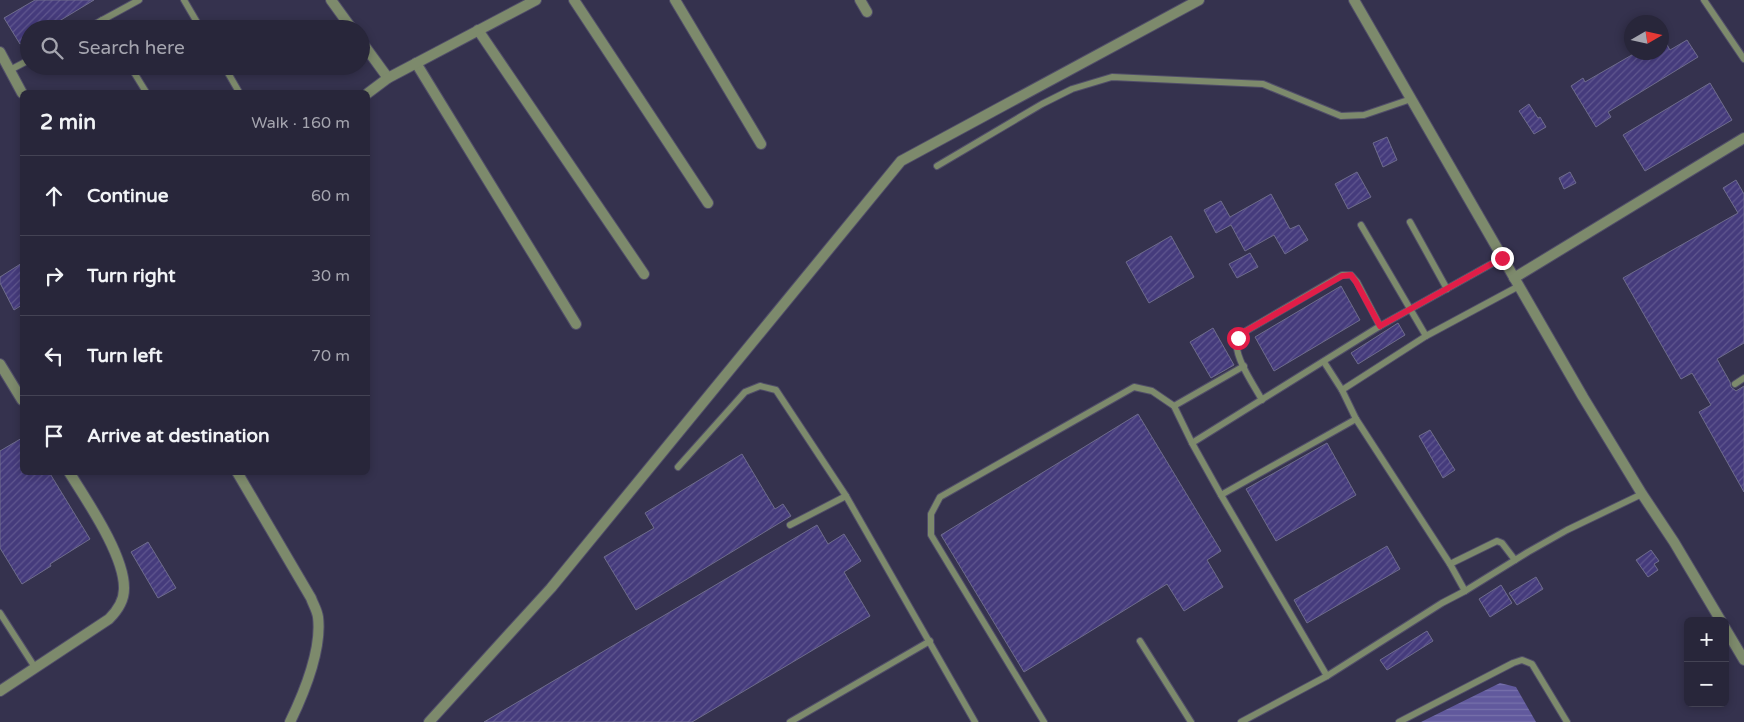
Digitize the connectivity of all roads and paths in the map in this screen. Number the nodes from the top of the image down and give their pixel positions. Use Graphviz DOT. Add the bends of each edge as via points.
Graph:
graph roads {
  1 [pos="138,0"];
  2 [pos="184,0"];
  3 [pos="331,0"];
  4 [pos="536,0"];
  5 [pos="574,0"];
  6 [pos="675,0"];
  7 [pos="860,0"];
  8 [pos="1199,0"];
  9 [pos="1354,0"];
  10 [pos="1704,0"];
  11 [pos="867,12"];
  12 [pos="102,20"];
  13 [pos="196,20"];
  14 [pos="345,20"];
  15 [pos="478,30"];
  16 [pos="0,52"];
  17 [pos="370,54"];
  18 [pos="1744,59"];
  19 [pos="416,64"];
  20 [pos="20,65"];
  21 [pos="10,70"];
  22 [pos="136,75"];
  23 [pos="230,75"];
  24 [pos="388,78"];
  25 [pos="20,90"];
  26 [pos="145,90"];
  27 [pos="239,90"];
  28 [pos="370,92"];
  29 [pos="1411,99"];
  30 [pos="1744,138"];
  31 [pos="761,144"];
  32 [pos="938,166"];
  33 [pos="708,202"];
  34 [pos="1410,222"];
  35 [pos="1361,225"];
  36 [pos="1502,258"];
  37 [pos="644,274"];
  38 [pos="1516,282"];
  39 [pos="1447,289"];
  40 [pos="1411,309"];
  41 [pos="576,324"];
  42 [pos="1380,326"];
  43 [pos="1426,336"];
  44 [pos="1324,362"];
  45 [pos="0,364"];
  46 [pos="1244,366"];
  47 [pos="1744,378"];
  48 [pos="1734,384"];
  49 [pos="1342,390"];
  50 [pos="20,397"];
  51 [pos="1262,400"];
  52 [pos="1174,406"];
  53 [pos="1356,419"];
  54 [pos="1192,443"];
  55 [pos="678,467"];
  56 [pos="71,475"];
  57 [pos="239,475"];
  58 [pos="1642,494"];
  59 [pos="1221,495"];
  60 [pos="846,496"];
  61 [pos="790,525"];
  62 [pos="1515,560"];
  63 [pos="1450,564"];
  64 [pos="1465,591"];
  65 [pos="0,613"];
  66 [pos="1719,617"];
  67 [pos="1729,635"];
  68 [pos="1140,641"];
  69 [pos="930,642"];
  70 [pos="1744,660"];
  71 [pos="36,669"];
  72 [pos="1328,676"];
  73 [pos="0,691"];
  74 [pos="290,722"];
  75 [pos="429,722"];
  76 [pos="790,722"];
  77 [pos="975,722"];
  78 [pos="1044,722"];
  79 [pos="1191,722"];
  80 [pos="1241,722"];
  81 [pos="1399,722"];
  82 [pos="1567,722"];
  1 -- 12 [label="lane"];
  2 -- 13 [label="lane"];
  3 -- 14 [label="street"];
  4 -- 15 [label="street"];
  5 -- 33 [label="street"];
  6 -- 31 [label="street"];
  7 -- 11 [label="street"];
  8 -- 75 [label="street" via="901,161 551,588"];
  9 -- 29 [label="street"];
  10 -- 18 [label="lane"];
  15 -- 19 [label="street"];
  15 -- 37 [label="street"];
  16 -- 21 [label="street"];
  17 -- 24 [label="street"];
  19 -- 24 [label="street"];
  19 -- 41 [label="street"];
  20 -- 21 [label="lane"];
  21 -- 25 [label="street"];
  22 -- 26 [label="lane"];
  23 -- 27 [label="lane"];
  24 -- 28 [label="street"];
  29 -- 32 [label="lane" via="1364,115 1341,116 1263,84 1112,77 1042,104"];
  29 -- 36 [label="street"];
  30 -- 38 [label="street"];
  34 -- 39 [label="lane"];
  35 -- 40 [label="lane"];
  36 -- 38 [label="street"];
  36 -- 39 [label="lane"];
  38 -- 43 [label="lane"];
  38 -- 58 [label="street"];
  39 -- 40 [label="lane"];
  40 -- 42 [label="lane"];
  40 -- 43 [label="lane"];
  42 -- 44 [label="lane"];
  42 -- 46 [label="lane" via="1351,275 1342,276 1238,338 1238,356"];
  43 -- 49 [label="lane"];
  44 -- 49 [label="lane"];
  44 -- 51 [label="lane"];
  45 -- 50 [label="street"];
  46 -- 51 [label="lane"];
  46 -- 52 [label="lane"];
  47 -- 48 [label="lane"];
  49 -- 53 [label="lane"];
  51 -- 54 [label="lane"];
  52 -- 54 [label="lane"];
  52 -- 78 [label="lane" via="1152,391 1134,388 940,497 931,514 931,536"];
  53 -- 59 [label="lane"];
  53 -- 63 [label="lane"];
  54 -- 59 [label="lane"];
  55 -- 60 [label="lane" via="745,392 760,386 776,390"];
  56 -- 71 [label="street" via="97,516 122,568 124,592 118,611 109,619"];
  57 -- 74 [label="street" via="318,615 311,672"];
  58 -- 62 [label="lane" via="1567,530"];
  58 -- 66 [label="street"];
  59 -- 72 [label="lane"];
  60 -- 61 [label="lane"];
  60 -- 69 [label="lane"];
  62 -- 63 [label="lane" via="1502,542 1497,541"];
  62 -- 64 [label="lane"];
  63 -- 64 [label="lane"];
  64 -- 72 [label="lane"];
  65 -- 71 [label="lane"];
  67 -- 70 [label="street"];
  68 -- 79 [label="lane"];
  69 -- 76 [label="lane"];
  69 -- 77 [label="lane"];
  71 -- 73 [label="street"];
  72 -- 80 [label="lane"];
  81 -- 82 [label="lane" via="1522,660 1532,664"];
}
